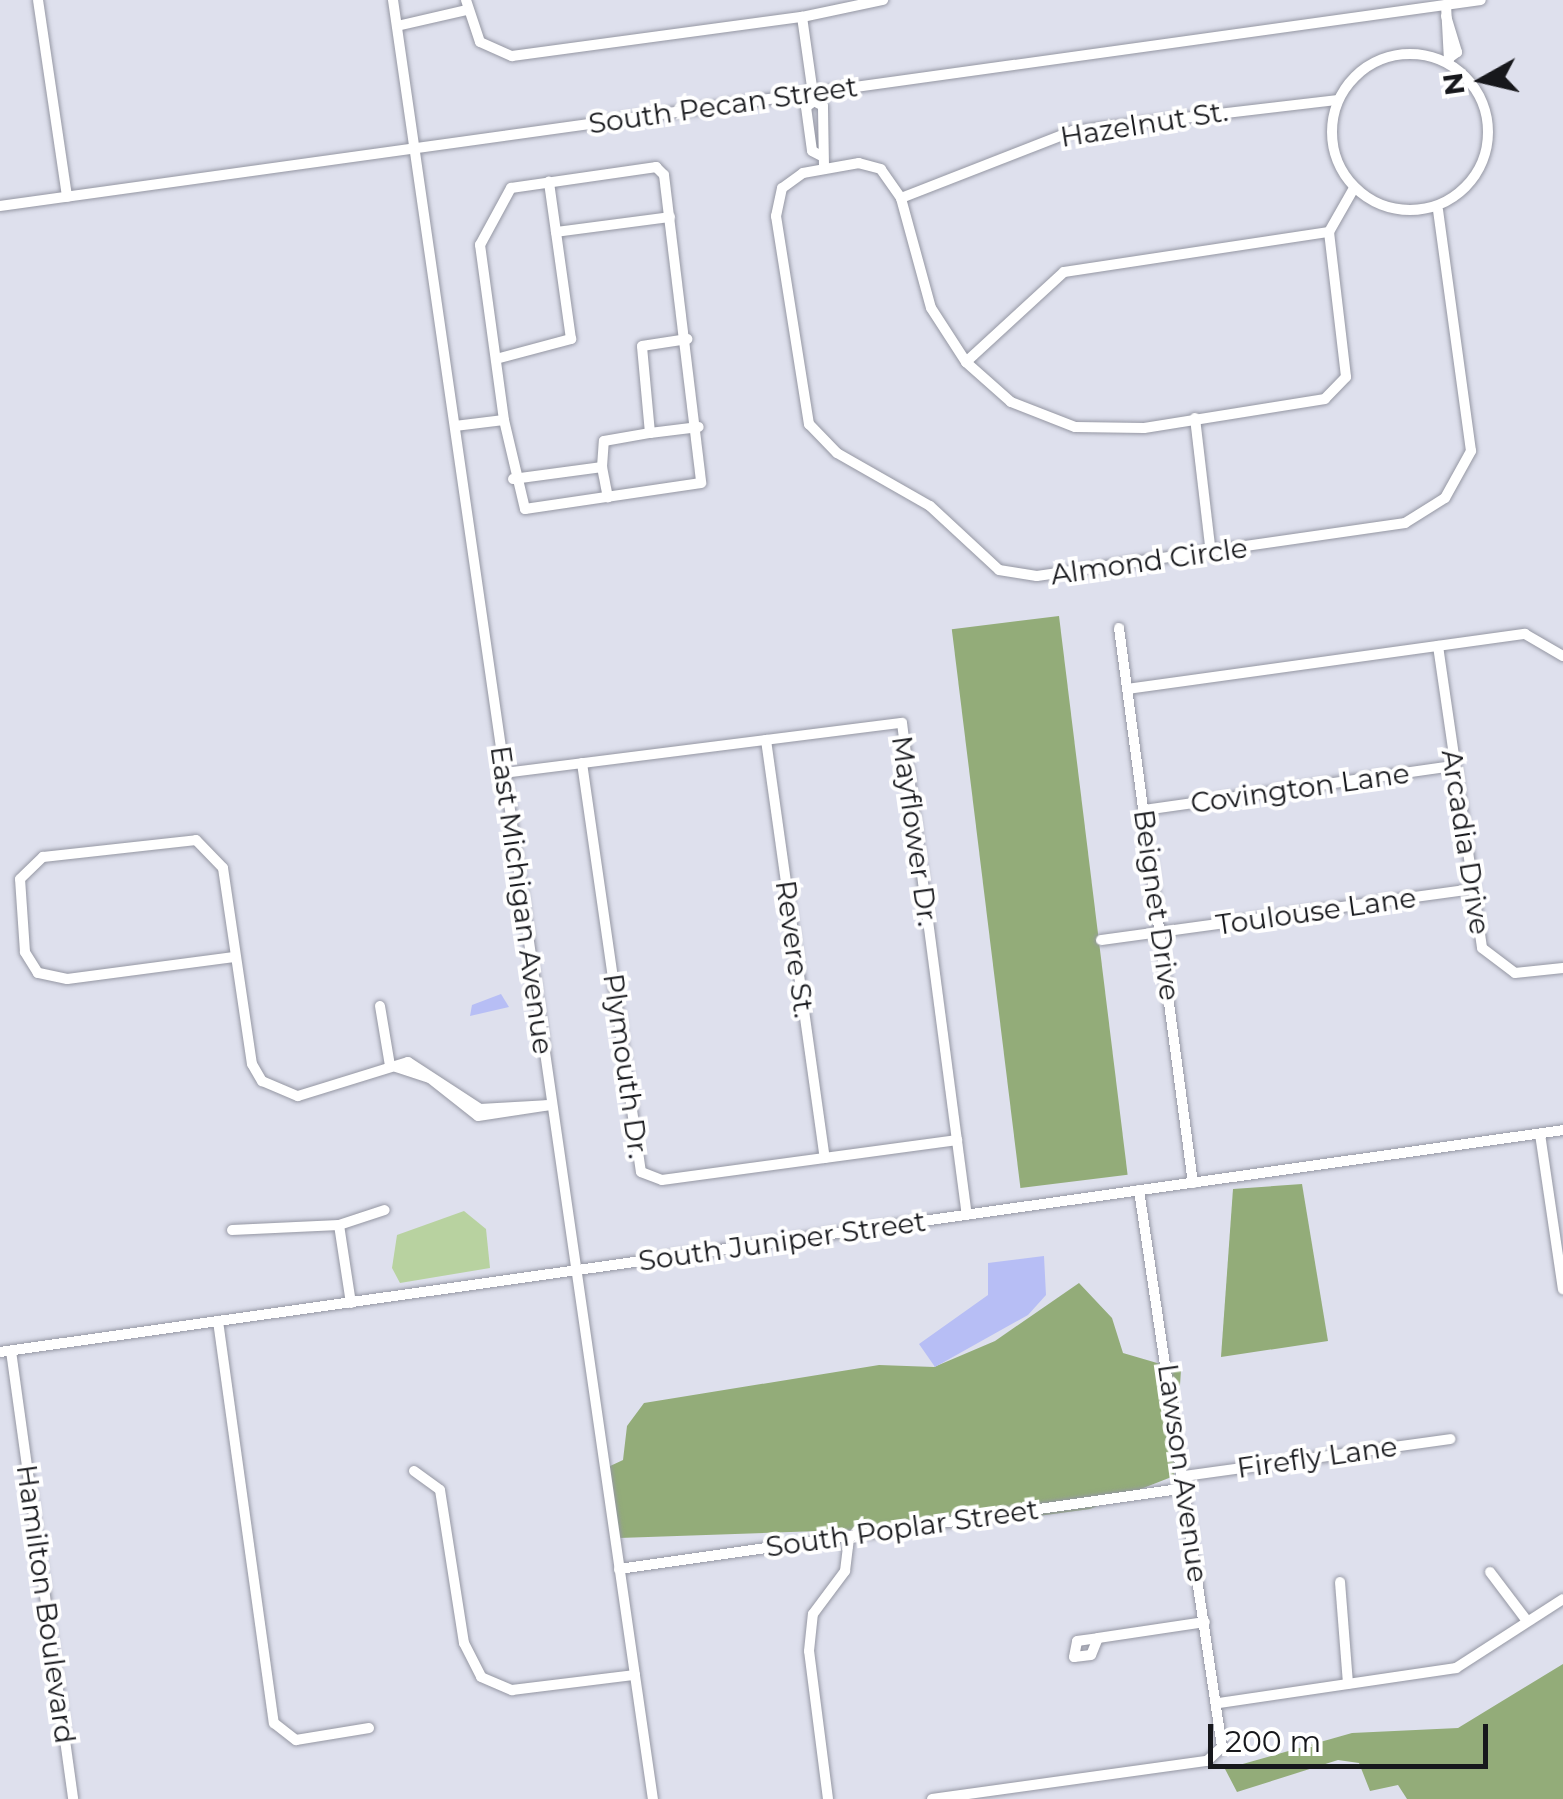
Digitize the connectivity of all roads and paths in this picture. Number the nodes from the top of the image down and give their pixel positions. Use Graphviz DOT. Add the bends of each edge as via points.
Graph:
graph roads {
  1 [pos="38,0"];
  2 [pos="393,0"];
  3 [pos="884,0"];
  4 [pos="1481,0"];
  5 [pos="466,5"];
  6 [pos="1446,11"];
  7 [pos="802,17"];
  8 [pos="397,26"];
  9 [pos="1449,60"];
  10 [pos="813,97"];
  11 [pos="1338,100"];
  12 [pos="416,148"];
  13 [pos="823,161"];
  14 [pos="549,182"];
  15 [pos="1354,188"];
  16 [pos="66,197"];
  17 [pos="902,198"];
  18 [pos="0,206"];
  19 [pos="1438,210"];
  20 [pos="670,217"];
  21 [pos="556,232"];
  22 [pos="1328,232"];
  23 [pos="687,339"];
  24 [pos="496,359"];
  25 [pos="966,362"];
  26 [pos="1195,418"];
  27 [pos="504,420"];
  28 [pos="455,426"];
  29 [pos="699,427"];
  30 [pos="650,433"];
  31 [pos="602,466"];
  32 [pos="513,479"];
  33 [pos="608,497"];
  34 [pos="1211,554"];
  35 [pos="1119,628"];
  36 [pos="1438,646"];
  37 [pos="1563,656"];
  38 [pos="1128,689"];
  39 [pos="766,740"];
  40 [pos="582,763"];
  41 [pos="1455,766"];
  42 [pos="504,773"];
  43 [pos="1144,810"];
  44 [pos="1472,890"];
  45 [pos="1162,932"];
  46 [pos="1101,940"];
  47 [pos="234,956"];
  48 [pos="1563,968"];
  49 [pos="380,1006"];
  50 [pos="390,1066"];
  51 [pos="550,1105"];
  52 [pos="1563,1130"];
  53 [pos="1540,1134"];
  54 [pos="958,1140"];
  55 [pos="825,1158"];
  56 [pos="1193,1183"];
  57 [pos="1140,1190"];
  58 [pos="385,1210"];
  59 [pos="967,1214"];
  60 [pos="339,1225"];
  61 [pos="232,1230"];
  62 [pos="574,1272"];
  63 [pos="1563,1288"];
  64 [pos="351,1303"];
  65 [pos="218,1322"];
  66 [pos="6,1351"];
  67 [pos="1450,1439"];
  68 [pos="414,1471"];
  69 [pos="1185,1482"];
  70 [pos="849,1536"];
  71 [pos="619,1569"];
  72 [pos="1490,1572"];
  73 [pos="1340,1582"];
  74 [pos="1563,1599"];
  75 [pos="1205,1622"];
  76 [pos="1527,1622"];
  77 [pos="1098,1638"];
  78 [pos="635,1676"];
  79 [pos="1348,1684"];
  80 [pos="1219,1704"];
  81 [pos="368,1728"];
  82 [pos="72,1799"];
  83 [pos="653,1799"];
  84 [pos="828,1799"];
  85 [pos="932,1799"];
  1 -- 16 [label="street"];
  2 -- 8 [label="street, East Michigan Avenue"];
  3 -- 7 [label="street"];
  4 -- 6 [label="street, South Pecan Street"];
  5 -- 7 [label="street" via="480,42 512,56"];
  5 -- 8 [label="street"];
  6 -- 9 [label="street"];
  6 -- 10 [label="street, South Pecan Street"];
  7 -- 10 [label="street"];
  8 -- 12 [label="street, East Michigan Avenue"];
  9 -- 11 [label="street" via="1400,52 1362,68"];
  9 -- 19 [label="street" via="1484,106 1489,142 1471,181"];
  10 -- 12 [label="street, South Pecan Street"];
  10 -- 13 [label="street" via="823,106"];
  10 -- 13 [label="street" via="806,108 812,151"];
  11 -- 15 [label="street" via="1335,156"];
  11 -- 17 [label="street, Hazelnut St." via="1074,131"];
  12 -- 16 [label="street, South Pecan Street"];
  12 -- 28 [label="street, East Michigan Avenue"];
  13 -- 17 [label="street" via="881,169"];
  13 -- 34 [label="street, Almond Circle" via="782,188 776,216 799,394 809,424 837,453 930,506 999,570 1037,576"];
  14 -- 20 [label="street" via="656,167"];
  14 -- 21 [label="street"];
  14 -- 24 [label="street" via="510,188 480,245"];
  15 -- 19 [label="street" via="1378,204"];
  15 -- 22 [label="street"];
  16 -- 18 [label="street, South Pecan Street"];
  17 -- 25 [label="street" via="931,308"];
  19 -- 34 [label="street, Almond Circle" via="1471,451 1445,498 1405,523"];
  20 -- 21 [label="street"];
  20 -- 23 [label="street"];
  21 -- 24 [label="street" via="570,339"];
  22 -- 25 [label="street" via="1064,272"];
  22 -- 26 [label="street" via="1346,377 1325,399"];
  23 -- 29 [label="street"];
  23 -- 30 [label="street" via="642,346"];
  24 -- 27 [label="street"];
  25 -- 26 [label="street" via="1011,402 1075,427"];
  26 -- 34 [label="street"];
  27 -- 28 [label="street"];
  27 -- 32 [label="street"];
  28 -- 42 [label="street, East Michigan Avenue"];
  29 -- 30 [label="street"];
  29 -- 33 [label="street" via="702,483"];
  30 -- 31 [label="street" via="604,440"];
  31 -- 32 [label="street"];
  31 -- 33 [label="street"];
  32 -- 33 [label="street" via="526,508"];
  35 -- 38 [label="street, Beignet Drive"];
  36 -- 37 [label="street" via="1525,634"];
  36 -- 38 [label="street"];
  36 -- 41 [label="street, Arcadia Drive"];
  38 -- 43 [label="street, Beignet Drive"];
  39 -- 40 [label="street, Mayflower Dr."];
  39 -- 54 [label="street, Mayflower Dr." via="902,723"];
  39 -- 55 [label="street, Revere St."];
  40 -- 42 [label="street, Mayflower Dr."];
  40 -- 55 [label="street, Plymouth Dr." via="641,1172 662,1180"];
  41 -- 43 [label="street, Covington Lane"];
  41 -- 44 [label="street, Arcadia Drive"];
  42 -- 51 [label="street, East Michigan Avenue"];
  43 -- 45 [label="street, Beignet Drive"];
  44 -- 45 [label="street, Toulouse Lane"];
  44 -- 48 [label="street, Arcadia Drive" via="1479,939 1494,964 1515,973"];
  45 -- 46 [label="street, Toulouse Lane"];
  45 -- 56 [label="street, Beignet Drive"];
  47 -- 47 [label="street" via="223,868 196,840 43,857 20,879 25,952 38,973 67,979"];
  47 -- 50 [label="street" via="262,1080 298,1096"];
  49 -- 50 [label="street"];
  50 -- 51 [label="street" via="431,1070 480,1109"];
  51 -- 62 [label="street, East Michigan Avenue"];
  52 -- 53 [label="street, South Juniper Street"];
  53 -- 56 [label="street, South Juniper Street"];
  53 -- 63 [label="street"];
  54 -- 55 [label="street, Plymouth Dr."];
  54 -- 59 [label="street, Mayflower Dr."];
  56 -- 57 [label="street, South Juniper Street"];
  57 -- 59 [label="street, South Juniper Street"];
  57 -- 69 [label="street, Lawson Avenue"];
  58 -- 60 [label="street"];
  59 -- 62 [label="street, South Juniper Street"];
  60 -- 61 [label="street"];
  60 -- 64 [label="street"];
  62 -- 64 [label="street, South Juniper Street"];
  62 -- 71 [label="street, East Michigan Avenue"];
  64 -- 65 [label="street, South Juniper Street"];
  65 -- 66 [label="street, South Juniper Street"];
  65 -- 81 [label="street" via="269,1675 285,1738"];
  66 -- 82 [label="street, Hamilton Boulevard"];
  67 -- 69 [label="street, Firefly Lane"];
  68 -- 78 [label="street" via="440,1490 464,1643 480,1677 512,1690"];
  69 -- 70 [label="street, South Poplar Street"];
  69 -- 75 [label="street, Lawson Avenue"];
  70 -- 71 [label="street, South Poplar Street"];
  70 -- 84 [label="street" via="845,1570 813,1614 809,1651"];
  71 -- 78 [label="street, East Michigan Avenue"];
  72 -- 76 [label="street"];
  73 -- 79 [label="street"];
  74 -- 76 [label="street"];
  75 -- 77 [label="street"];
  75 -- 80 [label="street, Lawson Avenue"];
  76 -- 79 [label="street" via="1456,1668"];
  78 -- 83 [label="street, East Michigan Avenue"];
  79 -- 80 [label="street"];
  80 -- 85 [label="street, Lawson Avenue" via="1217,1756"];
}
